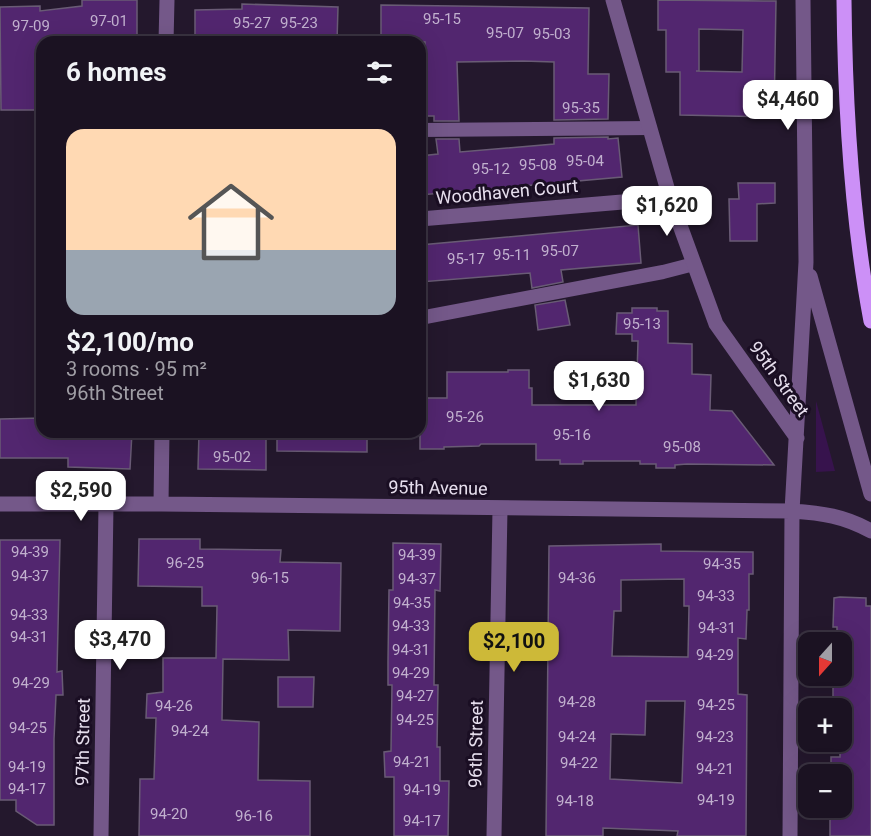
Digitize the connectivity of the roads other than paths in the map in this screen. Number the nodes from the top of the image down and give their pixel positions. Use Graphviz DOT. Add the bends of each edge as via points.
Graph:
graph roads {
  1 [pos="167,0"];
  2 [pos="613,0"];
  3 [pos="804,0"];
  4 [pos="844,0"];
  5 [pos="166,36"];
  6 [pos="650,128"];
  7 [pos="426,130"];
  8 [pos="670,198"];
  9 [pos="426,218"];
  10 [pos="806,261"];
  11 [pos="694,264"];
  12 [pos="426,317"];
  13 [pos="871,321"];
  14 [pos="162,438"];
  15 [pos="797,438"];
  16 [pos="871,494"];
  17 [pos="0,504"];
  18 [pos="161,504"];
  19 [pos="106,505"];
  20 [pos="500,509"];
  21 [pos="792,511"];
  22 [pos="871,531"];
  23 [pos="101,836"];
  24 [pos="495,836"];
  25 [pos="790,836"];
  1 -- 5 [label="street"];
  2 -- 6 [label="street, 95th Street"];
  3 -- 10 [label="street"];
  4 -- 13 [label="main road" via="853,191"];
  6 -- 7 [label="lane"];
  6 -- 8 [label="street, 95th Street"];
  8 -- 9 [label="street, Woodhaven Court"];
  8 -- 11 [label="street, 95th Street"];
  10 -- 15 [label="street"];
  10 -- 16 [label="street"];
  11 -- 12 [label="lane"];
  11 -- 15 [label="street, 95th Street" via="716,324"];
  14 -- 18 [label="street"];
  15 -- 21 [label="street, 95th Street"];
  17 -- 19 [label="street, 95th Avenue"];
  18 -- 19 [label="street, 95th Avenue"];
  18 -- 20 [label="street, 95th Avenue"];
  19 -- 23 [label="street, 97th Street"];
  20 -- 21 [label="street, 95th Avenue"];
  20 -- 24 [label="street, 96th Street"];
  21 -- 22 [label="street, 95th Avenue" via="828,513"];
  21 -- 25 [label="street, 95th Street"];
}
